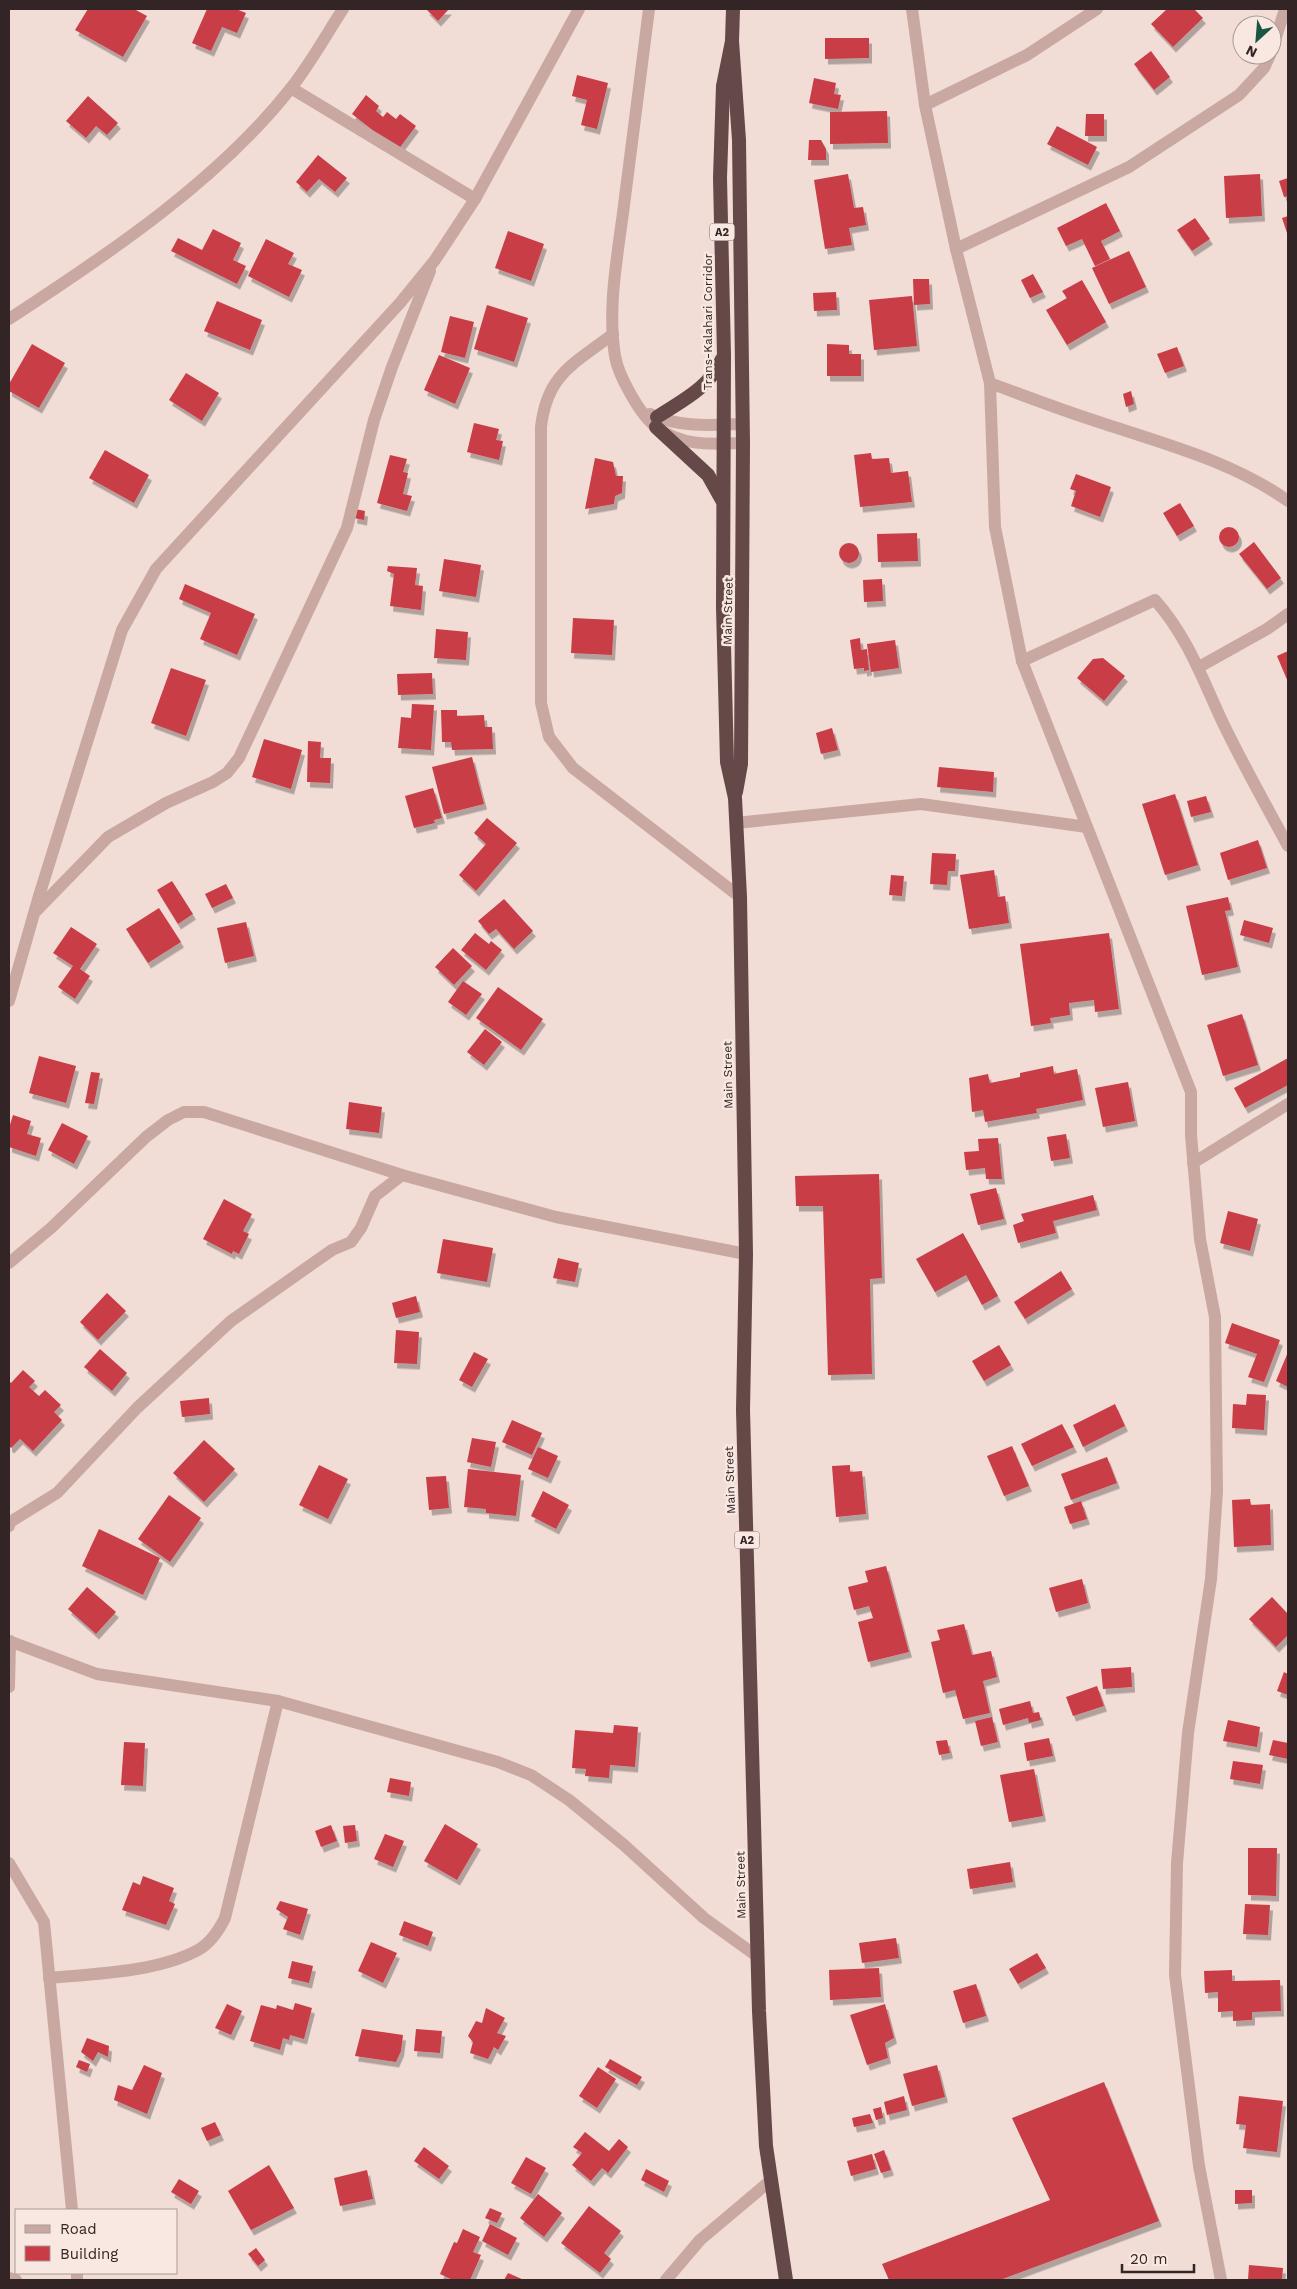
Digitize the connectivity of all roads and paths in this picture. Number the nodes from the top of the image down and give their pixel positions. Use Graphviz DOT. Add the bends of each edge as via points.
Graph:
graph roads {
  1 [pos="343,9"];
  2 [pos="579,9"];
  3 [pos="649,9"];
  4 [pos="733,9"];
  5 [pos="912,9"];
  6 [pos="1097,9"];
  7 [pos="732,41"];
  8 [pos="1265,65"];
  9 [pos="291,88"];
  10 [pos="925,105"];
  11 [pos="475,199"];
  12 [pos="956,249"];
  13 [pos="435,260"];
  14 [pos="9,319"];
  15 [pos="613,334"];
  16 [pos="724,355"];
  17 [pos="990,383"];
  18 [pos="656,422"];
  19 [pos="723,424"];
  20 [pos="743,424"];
  21 [pos="743,443"];
  22 [pos="723,444"];
  23 [pos="1288,500"];
  24 [pos="722,501"];
  25 [pos="1288,614"];
  26 [pos="1022,661"];
  27 [pos="1199,667"];
  28 [pos="735,798"];
  29 [pos="736,823"];
  30 [pos="1087,827"];
  31 [pos="1288,846"];
  32 [pos="740,897"];
  33 [pos="34,912"];
  34 [pos="9,1001"];
  35 [pos="1288,1104"];
  36 [pos="1193,1163"];
  37 [pos="402,1175"];
  38 [pos="746,1254"];
  39 [pos="9,1263"];
  40 [pos="9,1526"];
  41 [pos="9,1641"];
  42 [pos="9,1687"];
  43 [pos="278,1701"];
  44 [pos="9,1863"];
  45 [pos="758,1957"];
  46 [pos="49,1978"];
  47 [pos="770,2181"];
  48 [pos="72,2209"];
  49 [pos="9,2278"];
  50 [pos="16,2280"];
  51 [pos="666,2280"];
  52 [pos="786,2280"];
  53 [pos="1221,2280"];
  1 -- 9 [label="street"];
  2 -- 11 [label="street"];
  3 -- 15 [label="street" via="615,275"];
  4 -- 7 [label="highway, Trans-Kalahari Corridor / A2"];
  5 -- 10 [label="street"];
  6 -- 10 [label="street" via="1027,55"];
  7 -- 16 [label="highway, Trans-Kalahari Corridor / A2" via="723,86 720,178"];
  7 -- 20 [label="highway, Trans-Kalahari Corridor / A2" via="739,140"];
  8 -- 12 [label="street" via="1239,96 1129,167"];
  9 -- 11 [label="street"];
  9 -- 14 [label="street" via="218,165 120,245"];
  10 -- 12 [label="street"];
  11 -- 13 [label="street"];
  12 -- 17 [label="street"];
  13 -- 33 [label="street" via="400,303 156,569 122,630"];
  13 -- 33 [label="street" via="374,420 347,528 239,758 227,773 213,782 166,803 108,837"];
  15 -- 18 [label="street" via="616,359 638,408"];
  15 -- 32 [label="street" via="566,368 551,388 543,408 541,703 549,737 573,768"];
  16 -- 18 [label="highway" via="716,373 707,383"];
  16 -- 19 [label="highway, Trans-Kalahari Corridor / A2"];
  17 -- 23 [label="street" via="1184,451 1263,483"];
  17 -- 26 [label="street" via="995,527"];
  18 -- 19 [label="street" via="701,426"];
  18 -- 22 [label="street" via="686,442"];
  18 -- 24 [label="highway" via="708,475"];
  19 -- 20 [label="street"];
  19 -- 22 [label="highway, Main Street / A2"];
  20 -- 21 [label="highway, Main Street / A2"];
  21 -- 22 [label="street"];
  21 -- 28 [label="highway, Main Street / A2" via="742,764"];
  22 -- 24 [label="highway, Main Street / A2"];
  24 -- 28 [label="highway, Main Street / A2" via="727,762"];
  25 -- 27 [label="street" via="1268,629"];
  26 -- 27 [label="street" via="1156,600 1170,617"];
  26 -- 30 [label="street"];
  27 -- 31 [label="street" via="1222,721"];
  28 -- 29 [label="highway, Main Street / A2"];
  29 -- 30 [label="street" via="921,804"];
  29 -- 32 [label="highway, Main Street / A2"];
  30 -- 36 [label="street" via="1191,1092"];
  32 -- 38 [label="highway, Main Street / A2"];
  33 -- 34 [label="street"];
  35 -- 36 [label="street"];
  36 -- 53 [label="street" via="1200,1239 1215,1317 1217,1491 1211,1579 1188,1733 1177,1863 1175,1975 1199,2166"];
  37 -- 38 [label="street" via="556,1217"];
  37 -- 39 [label="street" via="204,1112 184,1112 146,1137 51,1228"];
  37 -- 40 [label="street" via="375,1196 351,1242 332,1250 231,1321 136,1408 57,1493 10,1522"];
  38 -- 45 [label="highway, Main Street / A2" via="743,1410"];
  41 -- 42 [label="street"];
  41 -- 43 [label="street" via="97,1674"];
  43 -- 45 [label="street" via="498,1762 531,1775 569,1800 704,1918"];
  43 -- 46 [label="street" via="225,1918 218,1931 199,1950 167,1962 112,1973"];
  44 -- 46 [label="street" via="44,1922"];
  45 -- 47 [label="highway, Main Street / A2"];
  46 -- 48 [label="street"];
  47 -- 51 [label="street" via="700,2240"];
  47 -- 52 [label="highway, Main Street / A2"];
  49 -- 50 [label="street"];
}
